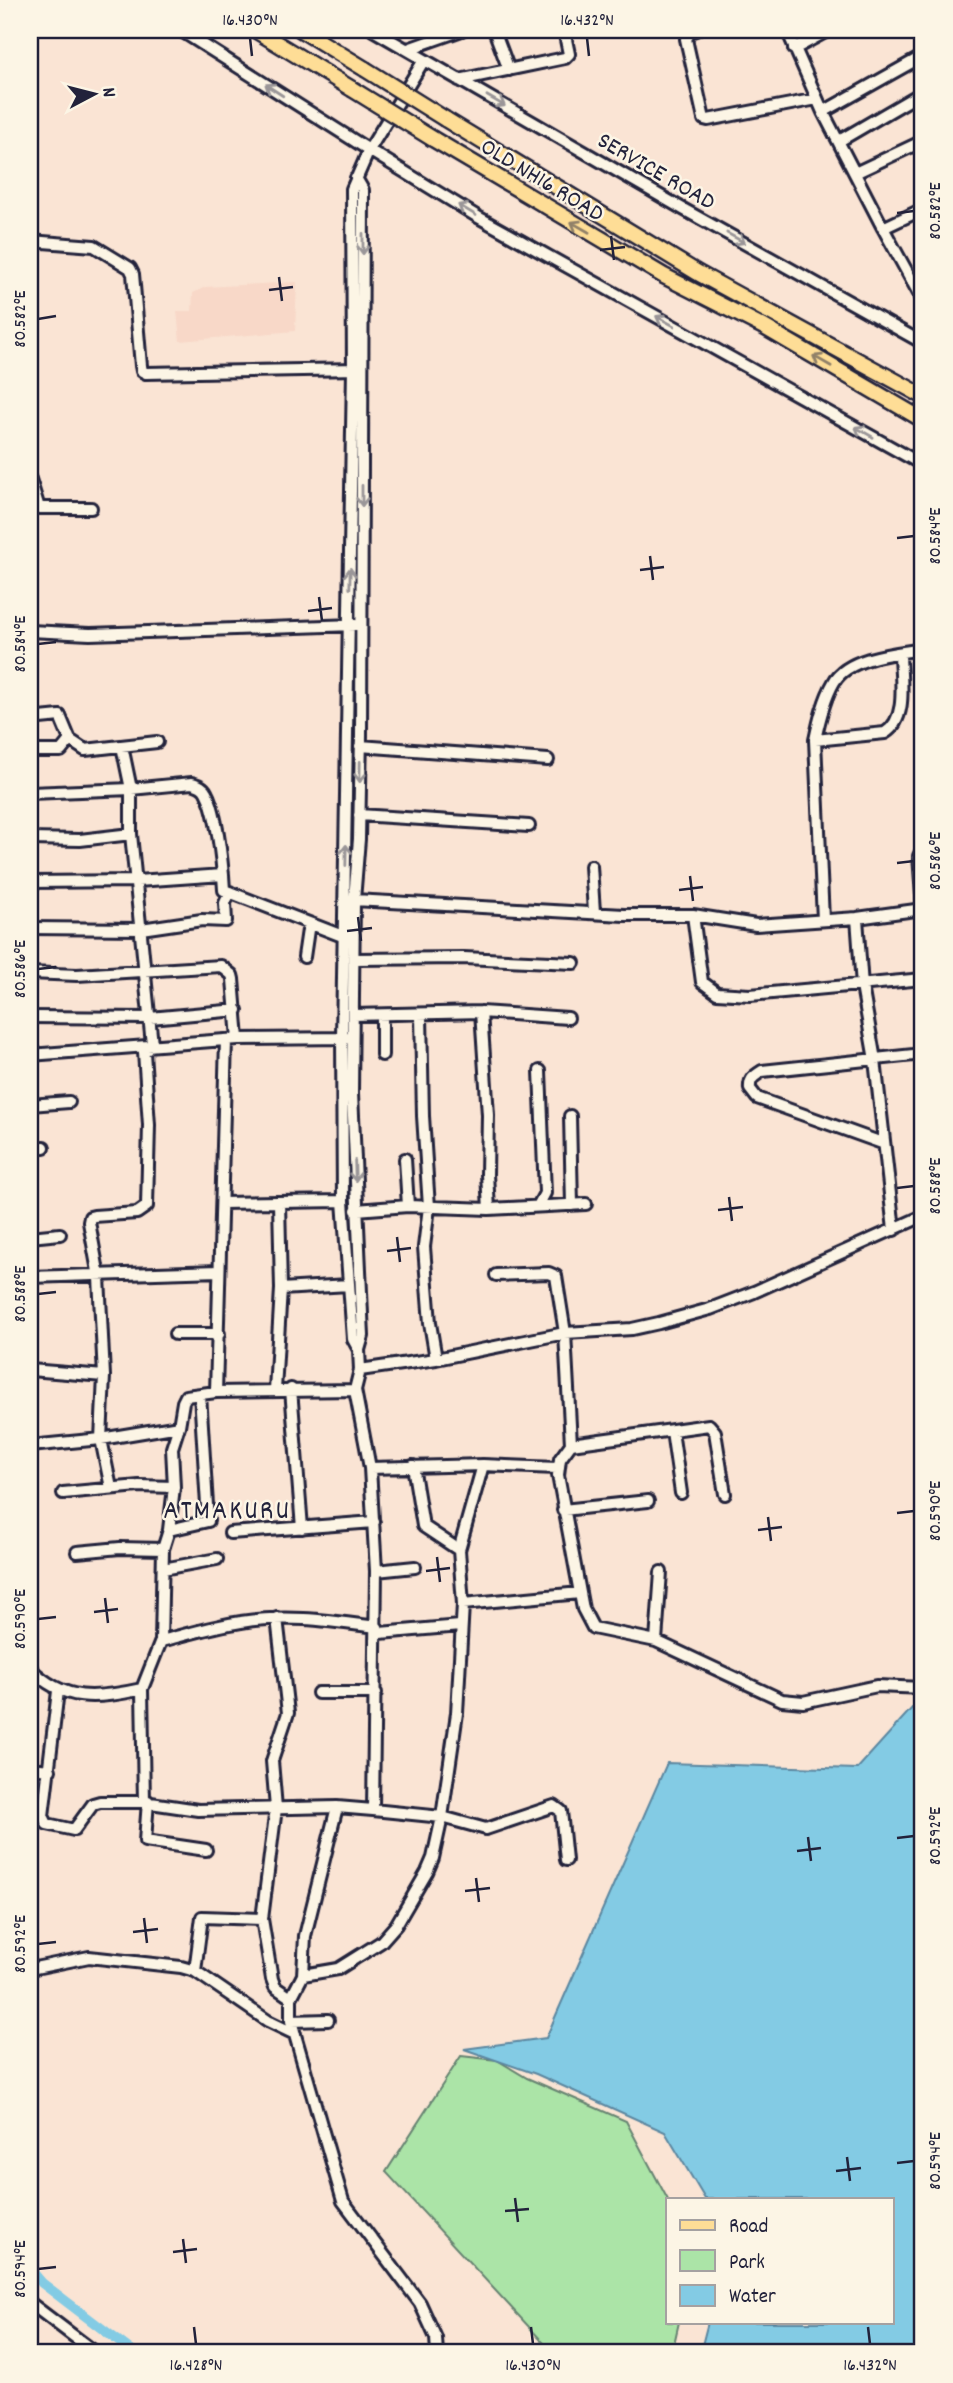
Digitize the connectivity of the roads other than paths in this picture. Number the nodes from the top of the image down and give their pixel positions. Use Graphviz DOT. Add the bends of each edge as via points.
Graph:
graph roads {
  1 [pos="180,30"];
  2 [pos="255,30"];
  3 [pos="301,30"];
  4 [pos="373,30"];
  5 [pos="462,30"];
  6 [pos="495,30"];
  7 [pos="564,30"];
  8 [pos="696,30"];
  9 [pos="787,30"];
  10 [pos="829,30"];
  11 [pos="408,49"];
  12 [pos="794,49"];
  13 [pos="923,56"];
  14 [pos="424,60"];
  15 [pos="509,70"];
  16 [pos="459,80"];
  17 [pos="923,93"];
  18 [pos="817,99"];
  19 [pos="823,112"];
  20 [pos="839,141"];
  21 [pos="923,141"];
  22 [pos="369,150"];
  23 [pos="855,173"];
  24 [pos="923,209"];
  25 [pos="883,228"];
  26 [pos="30,241"];
  27 [pos="919,282"];
  28 [pos="923,301"];
  29 [pos="923,342"];
  30 [pos="358,369"];
  31 [pos="923,396"];
  32 [pos="923,420"];
  33 [pos="923,466"];
  34 [pos="30,479"];
  35 [pos="91,508"];
  36 [pos="355,625"];
  37 [pos="30,631"];
  38 [pos="923,649"];
  39 [pos="900,653"];
  40 [pos="30,719"];
  41 [pos="70,740"];
  42 [pos="815,740"];
  43 [pos="157,741"];
  44 [pos="121,746"];
  45 [pos="360,746"];
  46 [pos="30,751"];
  47 [pos="548,760"];
  48 [pos="131,789"];
  49 [pos="30,793"];
  50 [pos="359,815"];
  51 [pos="529,826"];
  52 [pos="131,834"];
  53 [pos="30,839"];
  54 [pos="923,849"];
  55 [pos="591,866"];
  56 [pos="223,875"];
  57 [pos="137,881"];
  58 [pos="30,882"];
  59 [pos="230,892"];
  60 [pos="354,900"];
  61 [pos="923,909"];
  62 [pos="594,912"];
  63 [pos="693,915"];
  64 [pos="857,918"];
  65 [pos="822,920"];
  66 [pos="309,923"];
  67 [pos="30,928"];
  68 [pos="142,929"];
  69 [pos="345,937"];
  70 [pos="304,957"];
  71 [pos="354,959"];
  72 [pos="574,963"];
  73 [pos="146,971"];
  74 [pos="30,974"];
  75 [pos="923,979"];
  76 [pos="862,986"];
  77 [pos="237,1010"];
  78 [pos="481,1012"];
  79 [pos="353,1015"];
  80 [pos="421,1015"];
  81 [pos="382,1016"];
  82 [pos="30,1017"];
  83 [pos="150,1018"];
  84 [pos="568,1018"];
  85 [pos="239,1038"];
  86 [pos="348,1038"];
  87 [pos="226,1040"];
  88 [pos="152,1045"];
  89 [pos="923,1054"];
  90 [pos="30,1055"];
  91 [pos="382,1055"];
  92 [pos="875,1060"];
  93 [pos="540,1070"];
  94 [pos="69,1102"];
  95 [pos="30,1105"];
  96 [pos="570,1116"];
  97 [pos="882,1143"];
  98 [pos="44,1147"];
  99 [pos="30,1149"];
  100 [pos="405,1159"];
  101 [pos="343,1201"];
  102 [pos="279,1202"];
  103 [pos="222,1203"];
  104 [pos="586,1204"];
  105 [pos="572,1205"];
  106 [pos="408,1206"];
  107 [pos="538,1206"];
  108 [pos="429,1207"];
  109 [pos="489,1209"];
  110 [pos="356,1210"];
  111 [pos="923,1216"];
  112 [pos="894,1230"];
  113 [pos="60,1234"];
  114 [pos="30,1237"];
  115 [pos="219,1272"];
  116 [pos="496,1275"];
  117 [pos="30,1277"];
  118 [pos="99,1277"];
  119 [pos="349,1284"];
  120 [pos="281,1289"];
  121 [pos="565,1333"];
  122 [pos="175,1334"];
  123 [pos="219,1334"];
  124 [pos="359,1350"];
  125 [pos="436,1359"];
  126 [pos="30,1370"];
  127 [pos="360,1370"];
  128 [pos="104,1376"];
  129 [pos="291,1389"];
  130 [pos="275,1390"];
  131 [pos="355,1390"];
  132 [pos="216,1392"];
  133 [pos="200,1394"];
  134 [pos="179,1426"];
  135 [pos="672,1431"];
  136 [pos="101,1439"];
  137 [pos="571,1444"];
  138 [pos="30,1446"];
  139 [pos="483,1465"];
  140 [pos="413,1466"];
  141 [pos="370,1468"];
  142 [pos="557,1468"];
  143 [pos="174,1486"];
  144 [pos="111,1488"];
  145 [pos="63,1493"];
  146 [pos="681,1493"];
  147 [pos="725,1494"];
  148 [pos="648,1501"];
  149 [pos="563,1510"];
  150 [pos="374,1522"];
  151 [pos="302,1528"];
  152 [pos="169,1530"];
  153 [pos="230,1533"];
  154 [pos="163,1549"];
  155 [pos="459,1549"];
  156 [pos="77,1552"];
  157 [pos="217,1559"];
  158 [pos="415,1567"];
  159 [pos="163,1569"];
  160 [pos="376,1571"];
  161 [pos="661,1572"];
  162 [pos="580,1593"];
  163 [pos="463,1604"];
  164 [pos="277,1618"];
  165 [pos="460,1626"];
  166 [pos="377,1627"];
  167 [pos="161,1641"];
  168 [pos="656,1641"];
  169 [pos="30,1668"];
  170 [pos="923,1688"];
  171 [pos="142,1689"];
  172 [pos="58,1691"];
  173 [pos="318,1693"];
  174 [pos="376,1693"];
  175 [pos="30,1768"];
  176 [pos="50,1770"];
  177 [pos="146,1801"];
  178 [pos="337,1807"];
  179 [pos="276,1808"];
  180 [pos="373,1810"];
  181 [pos="442,1817"];
  182 [pos="206,1850"];
  183 [pos="566,1860"];
  184 [pos="262,1919"];
  185 [pos="30,1969"];
  186 [pos="195,1971"];
  187 [pos="303,1975"];
  188 [pos="291,1997"];
  189 [pos="328,2020"];
  190 [pos="291,2021"];
  191 [pos="295,2034"];
  192 [pos="30,2303"];
  193 [pos="96,2353"];
  194 [pos="437,2353"];
  22 -- 1 [label="street, one-way"];
  32 -- 2 [label="main road, OLD NH16 ROAD, one-way, bridge" via="764,327 664,276"];
  3 -- 31 [label="main road, OLD NH16 ROAD, bridge" via="698,273"];
  4 -- 11 [label="street, SERVICE ROAD"];
  5 -- 11 [label="street"];
  6 -- 15 [label="street"];
  7 -- 15 [label="street" via="569,54 565,58"];
  8 -- 18 [label="street" via="686,39 704,119"];
  9 -- 12 [label="street"];
  10 -- 12 [label="street"];
  11 -- 14 [label="street, SERVICE ROAD"];
  12 -- 18 [label="street"];
  13 -- 19 [label="street"];
  14 -- 16 [label="street, SERVICE ROAD"];
  14 -- 22 [label="street"];
  15 -- 16 [label="street"];
  16 -- 29 [label="street, SERVICE ROAD, one-way"];
  17 -- 20 [label="street"];
  18 -- 19 [label="street"];
  19 -- 20 [label="street"];
  20 -- 23 [label="street"];
  21 -- 23 [label="street"];
  22 -- 30 [label="street" via="352,188"];
  33 -- 22 [label="street, one-way"];
  23 -- 25 [label="street"];
  24 -- 25 [label="street"];
  25 -- 27 [label="street"];
  26 -- 30 [label="street" via="94,246 130,268 141,366 146,373"];
  27 -- 28 [label="street"];
  30 -- 36 [label="street"];
  34 -- 35 [label="street" via="39,508"];
  36 -- 37 [label="street" via="90,634"];
  36 -- 45 [label="street"];
  69 -- 36 [label="street, one-way"];
  38 -- 39 [label="street"];
  39 -- 42 [label="street" via="871,658 840,675"];
  39 -- 42 [label="street" via="900,709 893,728 885,733"];
  40 -- 41 [label="street" via="60,716"];
  41 -- 44 [label="street" via="85,750"];
  41 -- 46 [label="street" via="61,751"];
  42 -- 65 [label="street"];
  43 -- 44 [label="street"];
  44 -- 48 [label="street"];
  45 -- 47 [label="street"];
  45 -- 50 [label="street, one-way"];
  48 -- 49 [label="street"];
  48 -- 52 [label="street"];
  48 -- 56 [label="street" via="192,783 205,790 219,839"];
  50 -- 51 [label="street"];
  50 -- 60 [label="street"];
  52 -- 53 [label="street"];
  52 -- 57 [label="street"];
  54 -- 61 [label="street" via="919,856"];
  55 -- 62 [label="street"];
  56 -- 57 [label="street"];
  56 -- 59 [label="street" via="225,890"];
  57 -- 58 [label="street"];
  57 -- 68 [label="street"];
  59 -- 66 [label="street"];
  59 -- 68 [label="street" via="226,921"];
  60 -- 62 [label="street"];
  60 -- 71 [label="street"];
  61 -- 64 [label="street"];
  62 -- 63 [label="street"];
  63 -- 65 [label="street" via="756,925"];
  63 -- 76 [label="street" via="702,982 718,993 750,995"];
  64 -- 65 [label="street"];
  64 -- 76 [label="street"];
  66 -- 69 [label="street"];
  66 -- 70 [label="street"];
  67 -- 68 [label="street"];
  68 -- 73 [label="street"];
  69 -- 86 [label="street"];
  71 -- 72 [label="street"];
  71 -- 79 [label="street"];
  73 -- 74 [label="street"];
  73 -- 77 [label="street" via="220,967 232,975"];
  73 -- 83 [label="street"];
  75 -- 76 [label="street"];
  76 -- 92 [label="street"];
  77 -- 83 [label="street"];
  77 -- 85 [label="street"];
  78 -- 80 [label="street"];
  78 -- 84 [label="street"];
  78 -- 109 [label="street"];
  79 -- 81 [label="street"];
  79 -- 86 [label="street"];
  80 -- 81 [label="street"];
  80 -- 108 [label="street"];
  81 -- 91 [label="street"];
  82 -- 83 [label="street"];
  83 -- 88 [label="street"];
  85 -- 86 [label="street"];
  85 -- 87 [label="street"];
  86 -- 101 [label="street"];
  86 -- 110 [label="street, one-way"];
  87 -- 88 [label="street"];
  87 -- 103 [label="street"];
  88 -- 90 [label="street"];
  88 -- 118 [label="street" via="145,1052 147,1206 137,1213 90,1217"];
  89 -- 92 [label="street"];
  92 -- 97 [label="street"];
  92 -- 97 [label="street" via="762,1071 753,1076 750,1089 757,1098"];
  93 -- 107 [label="street" via="545,1194"];
  94 -- 95 [label="street"];
  96 -- 105 [label="street"];
  97 -- 112 [label="street"];
  98 -- 99 [label="street"];
  100 -- 106 [label="street"];
  101 -- 102 [label="street"];
  101 -- 119 [label="street"];
  102 -- 103 [label="street"];
  102 -- 120 [label="street"];
  103 -- 115 [label="street"];
  104 -- 105 [label="street"];
  105 -- 107 [label="street"];
  106 -- 108 [label="street"];
  106 -- 110 [label="street"];
  107 -- 109 [label="street"];
  108 -- 109 [label="street"];
  108 -- 125 [label="street" via="424,1247"];
  110 -- 124 [label="street" via="363,1336"];
  111 -- 112 [label="street"];
  112 -- 121 [label="street" via="710,1309 632,1329"];
  113 -- 114 [label="street"];
  115 -- 118 [label="street"];
  115 -- 123 [label="street"];
  116 -- 121 [label="street" via="556,1276"];
  117 -- 118 [label="street"];
  118 -- 128 [label="street"];
  119 -- 120 [label="street"];
  119 -- 124 [label="street" via="353,1339"];
  120 -- 130 [label="street"];
  121 -- 125 [label="street"];
  121 -- 137 [label="street"];
  122 -- 123 [label="street"];
  123 -- 132 [label="street"];
  124 -- 127 [label="street"];
  125 -- 127 [label="street"];
  126 -- 128 [label="street"];
  127 -- 131 [label="street"];
  128 -- 136 [label="street"];
  129 -- 130 [label="street"];
  129 -- 131 [label="street"];
  129 -- 151 [label="street"];
  130 -- 132 [label="street"];
  131 -- 141 [label="street"];
  132 -- 133 [label="street"];
  133 -- 134 [label="street" via="186,1396"];
  133 -- 152 [label="street" via="208,1521"];
  134 -- 136 [label="street"];
  134 -- 143 [label="street" via="172,1448"];
  135 -- 137 [label="street"];
  135 -- 146 [label="street"];
  135 -- 147 [label="street" via="713,1428"];
  136 -- 138 [label="street"];
  136 -- 144 [label="street"];
  137 -- 142 [label="street"];
  139 -- 140 [label="street"];
  139 -- 142 [label="street"];
  139 -- 155 [label="street"];
  140 -- 141 [label="street"];
  140 -- 155 [label="street" via="423,1526"];
  141 -- 150 [label="street"];
  142 -- 149 [label="street"];
  143 -- 144 [label="street"];
  143 -- 152 [label="street"];
  144 -- 145 [label="street"];
  148 -- 149 [label="street"];
  149 -- 162 [label="street"];
  150 -- 151 [label="street"];
  150 -- 160 [label="street"];
  151 -- 153 [label="street"];
  152 -- 154 [label="street"];
  154 -- 156 [label="street"];
  154 -- 159 [label="street"];
  155 -- 163 [label="street"];
  157 -- 159 [label="street"];
  158 -- 160 [label="street"];
  159 -- 167 [label="street"];
  160 -- 166 [label="street"];
  161 -- 168 [label="street"];
  162 -- 163 [label="street"];
  162 -- 168 [label="street" via="593,1628"];
  163 -- 165 [label="street"];
  164 -- 166 [label="street"];
  164 -- 167 [label="street" via="242,1621"];
  164 -- 179 [label="street" via="288,1713 272,1761"];
  165 -- 166 [label="street" via="380,1633"];
  165 -- 181 [label="street" via="457,1713"];
  166 -- 174 [label="street"];
  167 -- 171 [label="street"];
  168 -- 170 [label="street" via="782,1700 803,1702 877,1686"];
  169 -- 172 [label="street"];
  171 -- 172 [label="street" via="104,1697"];
  171 -- 177 [label="street"];
  172 -- 176 [label="street"];
  173 -- 174 [label="street"];
  174 -- 180 [label="street"];
  175 -- 176 [label="street"];
  176 -- 177 [label="street" via="43,1816 47,1824 74,1830 93,1804"];
  177 -- 179 [label="street" via="198,1810"];
  177 -- 182 [label="street" via="145,1841"];
  178 -- 179 [label="street"];
  178 -- 180 [label="street"];
  178 -- 187 [label="street" via="305,1936"];
  179 -- 184 [label="street"];
  180 -- 181 [label="street"];
  181 -- 183 [label="street" via="486,1829 558,1807"];
  181 -- 187 [label="street" via="427,1872 381,1942 338,1969"];
  184 -- 186 [label="street" via="202,1917"];
  184 -- 188 [label="street" via="275,1987"];
  185 -- 186 [label="street" via="97,1957"];
  186 -- 191 [label="street"];
  187 -- 188 [label="street"];
  188 -- 190 [label="street"];
  189 -- 190 [label="street"];
  190 -- 191 [label="street"];
  191 -- 194 [label="street" via="343,2201 419,2303 436,2338"];
  192 -- 193 [label="street"];
}
